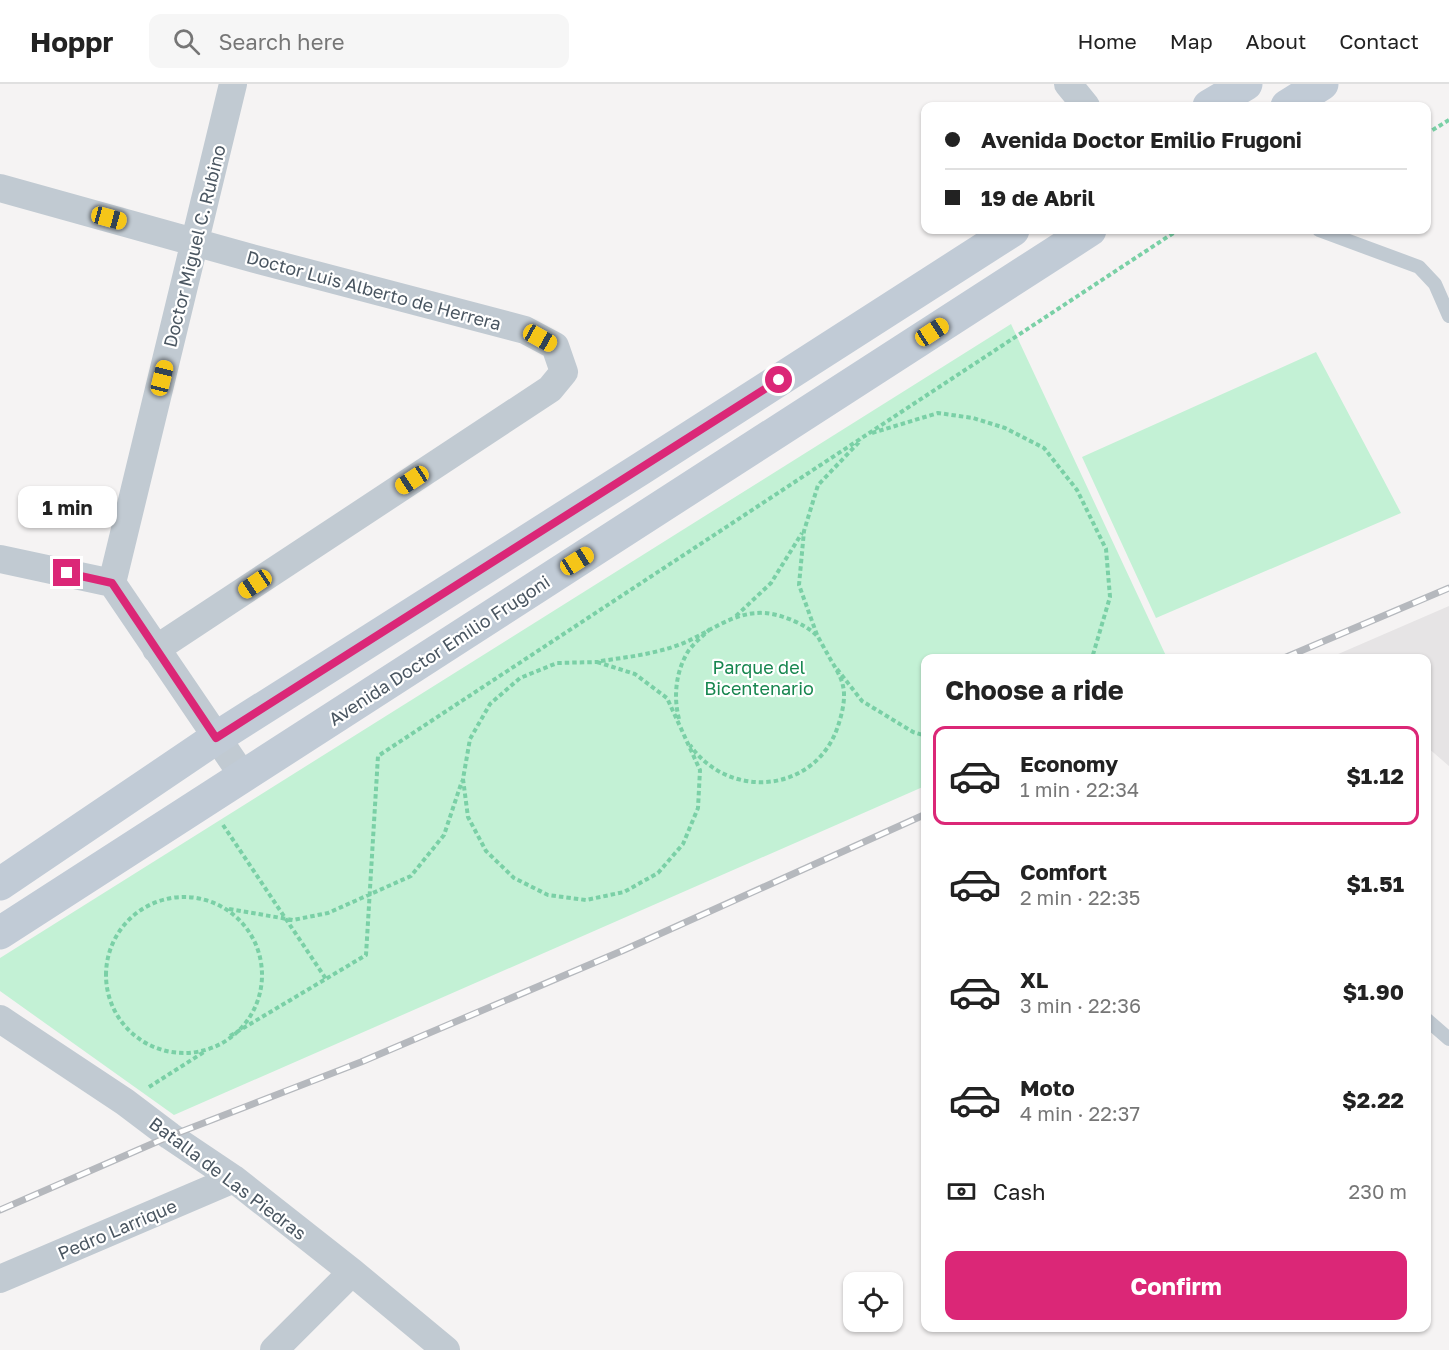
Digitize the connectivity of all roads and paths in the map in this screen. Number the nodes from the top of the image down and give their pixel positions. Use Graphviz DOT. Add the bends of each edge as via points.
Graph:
graph roads {
  1 [pos="234,84"];
  2 [pos="1068,84"];
  3 [pos="1246,84"];
  4 [pos="1322,84"];
  5 [pos="1083,102"];
  6 [pos="1216,102"];
  7 [pos="1295,102"];
  8 [pos="1449,120"];
  9 [pos="1431,131"];
  10 [pos="0,188"];
  11 [pos="1007,234"];
  12 [pos="1084,234"];
  13 [pos="1172,234"];
  14 [pos="1345,235"];
  15 [pos="196,241"];
  16 [pos="1449,316"];
  17 [pos="867,434"];
  18 [pos="804,531"];
  19 [pos="0,559"];
  20 [pos="112,583"];
  21 [pos="736,616"];
  22 [pos="710,629"];
  23 [pos="818,637"];
  24 [pos="156,649"];
  25 [pos="1093,654"];
  26 [pos="831,661"];
  27 [pos="597,662"];
  28 [pos="683,734"];
  29 [pos="921,734"];
  30 [pos="216,738"];
  31 [pos="243,776"];
  32 [pos="463,778"];
  33 [pos="206,800"];
  34 [pos="0,884"];
  35 [pos="369,896"];
  36 [pos="228,909"];
  37 [pos="286,919"];
  38 [pos="0,933"];
  39 [pos="326,979"];
  40 [pos="0,1019"];
  41 [pos="1431,1023"];
  42 [pos="230,1036"];
  43 [pos="1449,1039"];
  44 [pos="205,1051"];
  45 [pos="125,1101"];
  46 [pos="234,1179"];
  47 [pos="352,1272"];
  48 [pos="0,1279"];
  49 [pos="274,1350"];
  50 [pos="446,1350"];
  1 -- 15 [label="street, Doctor Miguel C. Rubino"];
  2 -- 5 [label="street"];
  3 -- 6 [label="street"];
  4 -- 7 [label="street"];
  8 -- 9 [label="path"];
  10 -- 15 [label="street, Doctor Luis Alberto de Herrera"];
  11 -- 30 [label="street"];
  12 -- 31 [label="street, Avenida Doctor Emilio Frugoni"];
  13 -- 17 [label="path"];
  14 -- 16 [label="lane" via="1419,267 1435,284"];
  15 -- 20 [label="street, Doctor Miguel C. Rubino"];
  15 -- 24 [label="street, Doctor Luis Alberto de Herrera" via="525,330 555,346 564,372 550,389"];
  17 -- 18 [label="path" via="818,485"];
  17 -- 25 [label="path" via="938,413 1005,428 1044,448 1077,490 1106,549 1110,597"];
  17 -- 35 [label="path" via="378,756"];
  18 -- 21 [label="path" via="771,583"];
  18 -- 23 [label="path" via="799,585"];
  19 -- 20 [label="street"];
  20 -- 24 [label="street"];
  21 -- 22 [label="path"];
  21 -- 23 [label="path" via="765,613 793,620"];
  22 -- 27 [label="path" via="682,644"];
  22 -- 28 [label="path" via="689,650 677,677 675,706"];
  23 -- 26 [label="path"];
  24 -- 30 [label="street"];
  26 -- 28 [label="path" via="843,686 843,712 834,738 818,759 796,775 771,782 744,782 719,773 698,756"];
  26 -- 29 [label="path" via="862,701"];
  27 -- 28 [label="path" via="635,674 667,698"];
  27 -- 32 [label="path" via="557,663 520,678 497,697 470,739"];
  28 -- 32 [label="path" via="700,770 698,808 683,844 658,873 624,892 586,900 548,895 514,878 486,851 468,817"];
  30 -- 31 [label="street"];
  30 -- 34 [label="street"];
  31 -- 33 [label="street, Avenida Doctor Emilio Frugoni"];
  32 -- 35 [label="path" via="444,835 411,876"];
  33 -- 37 [label="path"];
  33 -- 38 [label="street, Avenida Doctor Emilio Frugoni"];
  35 -- 37 [label="path" via="328,913"];
  35 -- 39 [label="path" via="366,955"];
  36 -- 37 [label="path"];
  36 -- 42 [label="path" via="246,927 259,949 263,975 259,1000 247,1023"];
  36 -- 44 [label="path" via="205,898 180,895 155,901 132,915 115,935 106,960 106,987 114,1012 131,1034 153,1048 179,1054"];
  37 -- 39 [label="path"];
  39 -- 42 [label="path"];
  40 -- 45 [label="street, Batalla de Las Piedras"];
  41 -- 43 [label="lane"];
  42 -- 44 [label="path"];
  44 -- 45 [label="path"];
  45 -- 46 [label="street, Batalla de Las Piedras" via="170,1137"];
  46 -- 47 [label="street, Batalla de Las Piedras"];
  46 -- 48 [label="street, Pedro Larrique"];
  47 -- 49 [label="street"];
  47 -- 50 [label="street, Batalla de Las Piedras"];
}
